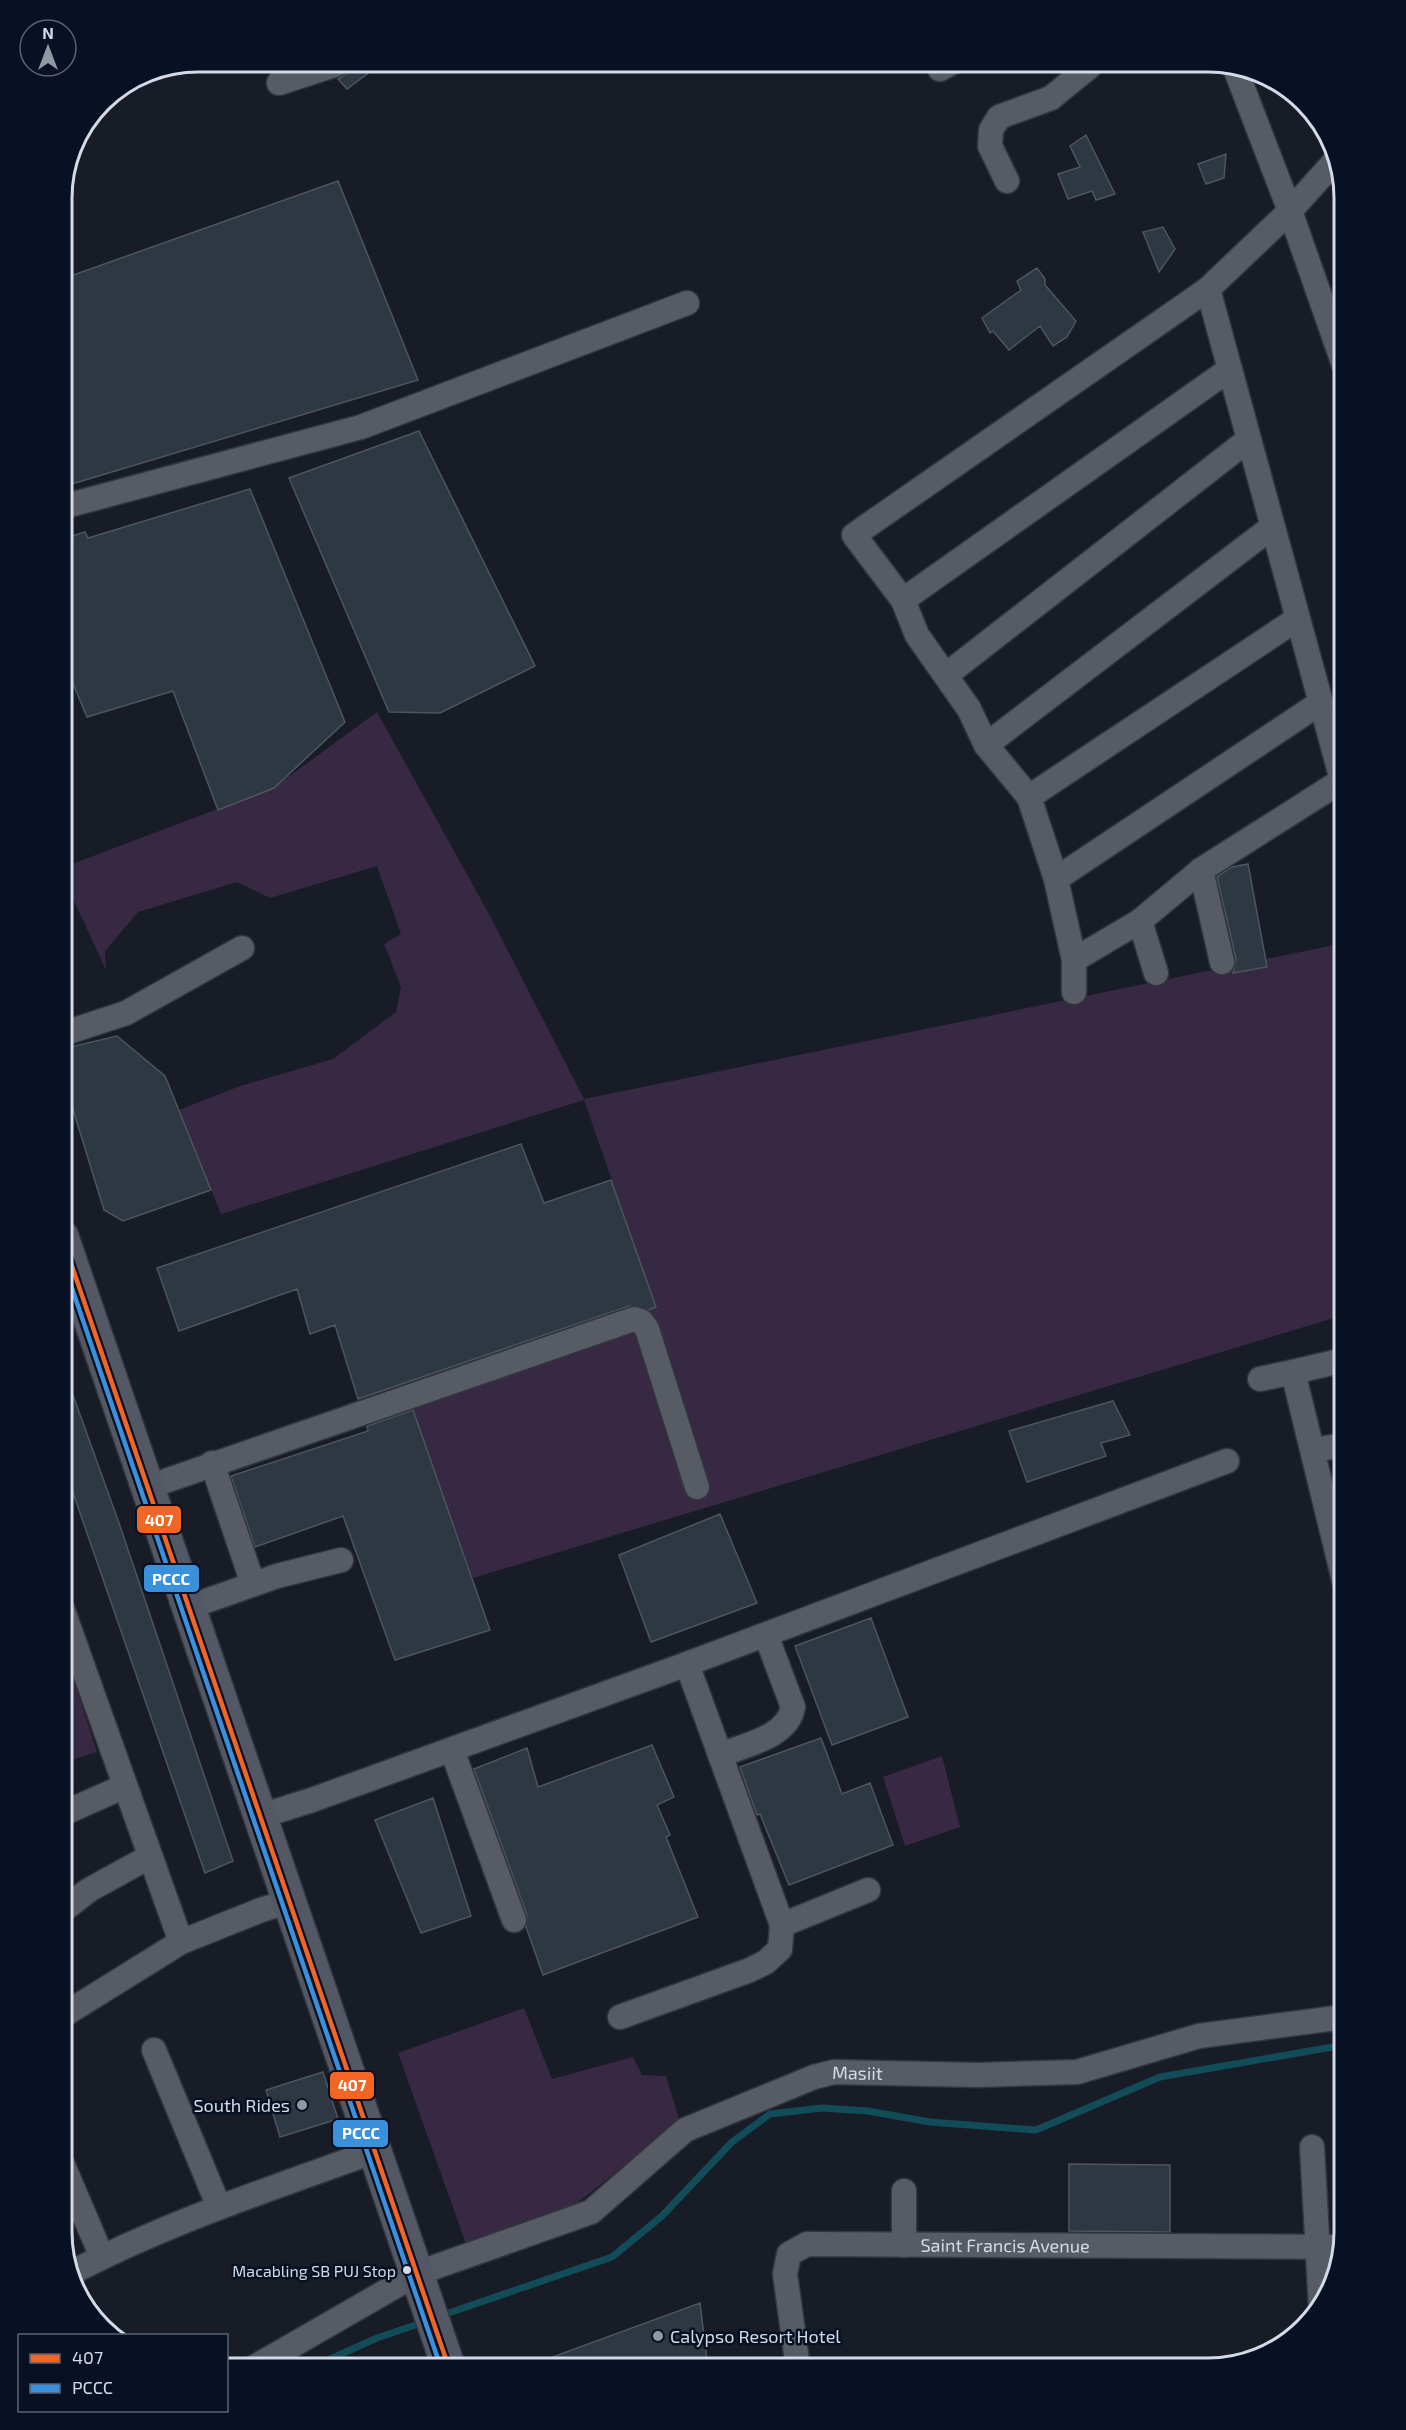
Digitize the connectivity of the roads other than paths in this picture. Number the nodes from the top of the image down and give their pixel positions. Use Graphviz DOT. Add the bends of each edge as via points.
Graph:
graph roads {
  1 [pos="313,72"];
  2 [pos="1083,72"];
  3 [pos="1238,76"];
  4 [pos="279,83"];
  5 [pos="1330,166"];
  6 [pos="1007,182"];
  7 [pos="1290,211"];
  8 [pos="1208,289"];
  9 [pos="687,303"];
  10 [pos="1334,336"];
  11 [pos="1230,369"];
  12 [pos="1248,440"];
  13 [pos="72,504"];
  14 [pos="1272,527"];
  15 [pos="903,600"];
  16 [pos="1297,619"];
  17 [pos="946,675"];
  18 [pos="1320,702"];
  19 [pos="986,745"];
  20 [pos="1334,752"];
  21 [pos="1334,789"];
  22 [pos="1029,797"];
  23 [pos="1201,870"];
  24 [pos="1056,879"];
  25 [pos="1140,921"];
  26 [pos="242,948"];
  27 [pos="1074,960"];
  28 [pos="1222,962"];
  29 [pos="1156,973"];
  30 [pos="1074,992"];
  31 [pos="72,1032"];
  32 [pos="72,1266"];
  33 [pos="1334,1362"];
  34 [pos="1293,1372"];
  35 [pos="1260,1379"];
  36 [pos="1334,1446"];
  37 [pos="1313,1450"];
  38 [pos="1227,1461"];
  39 [pos="212,1462"];
  40 [pos="148,1487"];
  41 [pos="697,1487"];
  42 [pos="1334,1513"];
  43 [pos="341,1560"];
  44 [pos="253,1584"];
  45 [pos="189,1607"];
  46 [pos="766,1635"];
  47 [pos="72,1636"];
  48 [pos="687,1664"];
  49 [pos="452,1750"];
  50 [pos="720,1755"];
  51 [pos="125,1786"];
  52 [pos="72,1810"];
  53 [pos="261,1816"];
  54 [pos="149,1857"];
  55 [pos="868,1890"];
  56 [pos="290,1901"];
  57 [pos="72,1903"];
  58 [pos="513,1920"];
  59 [pos="782,1924"];
  60 [pos="181,1942"];
  61 [pos="72,2010"];
  62 [pos="620,2017"];
  63 [pos="1334,2018"];
  64 [pos="154,2050"];
  65 [pos="1312,2147"];
  66 [pos="375,2151"];
  67 [pos="72,2186"];
  68 [pos="904,2191"];
  69 [pos="219,2207"];
  70 [pos="904,2245"];
  71 [pos="1329,2247"];
  72 [pos="102,2257"];
  73 [pos="78,2269"];
  74 [pos="1326,2275"];
  75 [pos="420,2282"];
  76 [pos="272,2358"];
  77 [pos="446,2358"];
  78 [pos="797,2358"];
  1 -- 4 [label="street"];
  2 -- 6 [label="street" via="1051,98 999,117 991,130 990,146"];
  3 -- 7 [label="street"];
  5 -- 7 [label="street"];
  7 -- 8 [label="street"];
  7 -- 10 [label="street"];
  8 -- 11 [label="street"];
  8 -- 15 [label="street" via="854,535"];
  9 -- 13 [label="street" via="361,426"];
  11 -- 12 [label="street"];
  11 -- 15 [label="street"];
  12 -- 14 [label="street"];
  12 -- 17 [label="street"];
  14 -- 16 [label="street"];
  14 -- 19 [label="street"];
  15 -- 17 [label="street" via="917,635"];
  16 -- 18 [label="street"];
  16 -- 22 [label="street"];
  17 -- 19 [label="street" via="969,709"];
  18 -- 20 [label="street"];
  18 -- 24 [label="street"];
  19 -- 22 [label="street"];
  21 -- 23 [label="street"];
  22 -- 24 [label="street"];
  23 -- 25 [label="street"];
  23 -- 28 [label="street"];
  24 -- 27 [label="street"];
  25 -- 27 [label="street"];
  25 -- 29 [label="street"];
  26 -- 31 [label="street" via="126,1013"];
  27 -- 30 [label="street"];
  32 -- 40 [label="highway"];
  33 -- 34 [label="street"];
  34 -- 35 [label="street"];
  34 -- 37 [label="street"];
  36 -- 37 [label="street"];
  37 -- 42 [label="street"];
  38 -- 46 [label="street"];
  39 -- 40 [label="street"];
  39 -- 41 [label="street" via="633,1318 642,1321 647,1329"];
  39 -- 44 [label="street"];
  40 -- 45 [label="highway"];
  43 -- 44 [label="street"];
  44 -- 45 [label="street"];
  45 -- 53 [label="highway"];
  46 -- 48 [label="street"];
  46 -- 50 [label="street" via="793,1707 791,1719 782,1729"];
  47 -- 51 [label="street"];
  48 -- 49 [label="street"];
  48 -- 50 [label="street"];
  49 -- 53 [label="street"];
  49 -- 58 [label="street"];
  50 -- 59 [label="street"];
  51 -- 52 [label="street"];
  51 -- 54 [label="street"];
  53 -- 56 [label="highway"];
  54 -- 57 [label="street"];
  54 -- 60 [label="street"];
  55 -- 59 [label="street"];
  56 -- 60 [label="street"];
  56 -- 66 [label="highway"];
  59 -- 62 [label="street" via="780,1949 766,1962"];
  60 -- 61 [label="street"];
  63 -- 75 [label="street, Masiit" via="1199,2036 1077,2072 834,2072 813,2078 685,2130 591,2212"];
  64 -- 69 [label="street"];
  65 -- 71 [label="street"];
  66 -- 69 [label="street"];
  66 -- 75 [label="highway"];
  67 -- 72 [label="street"];
  68 -- 70 [label="street"];
  69 -- 72 [label="street"];
  70 -- 71 [label="street, Saint Francis Avenue"];
  70 -- 78 [label="street, Saint Francis Avenue" via="807,2244 789,2254 785,2274"];
  71 -- 74 [label="street"];
  72 -- 73 [label="street"];
  75 -- 76 [label="street, Masiit"];
  75 -- 77 [label="highway"];
}
